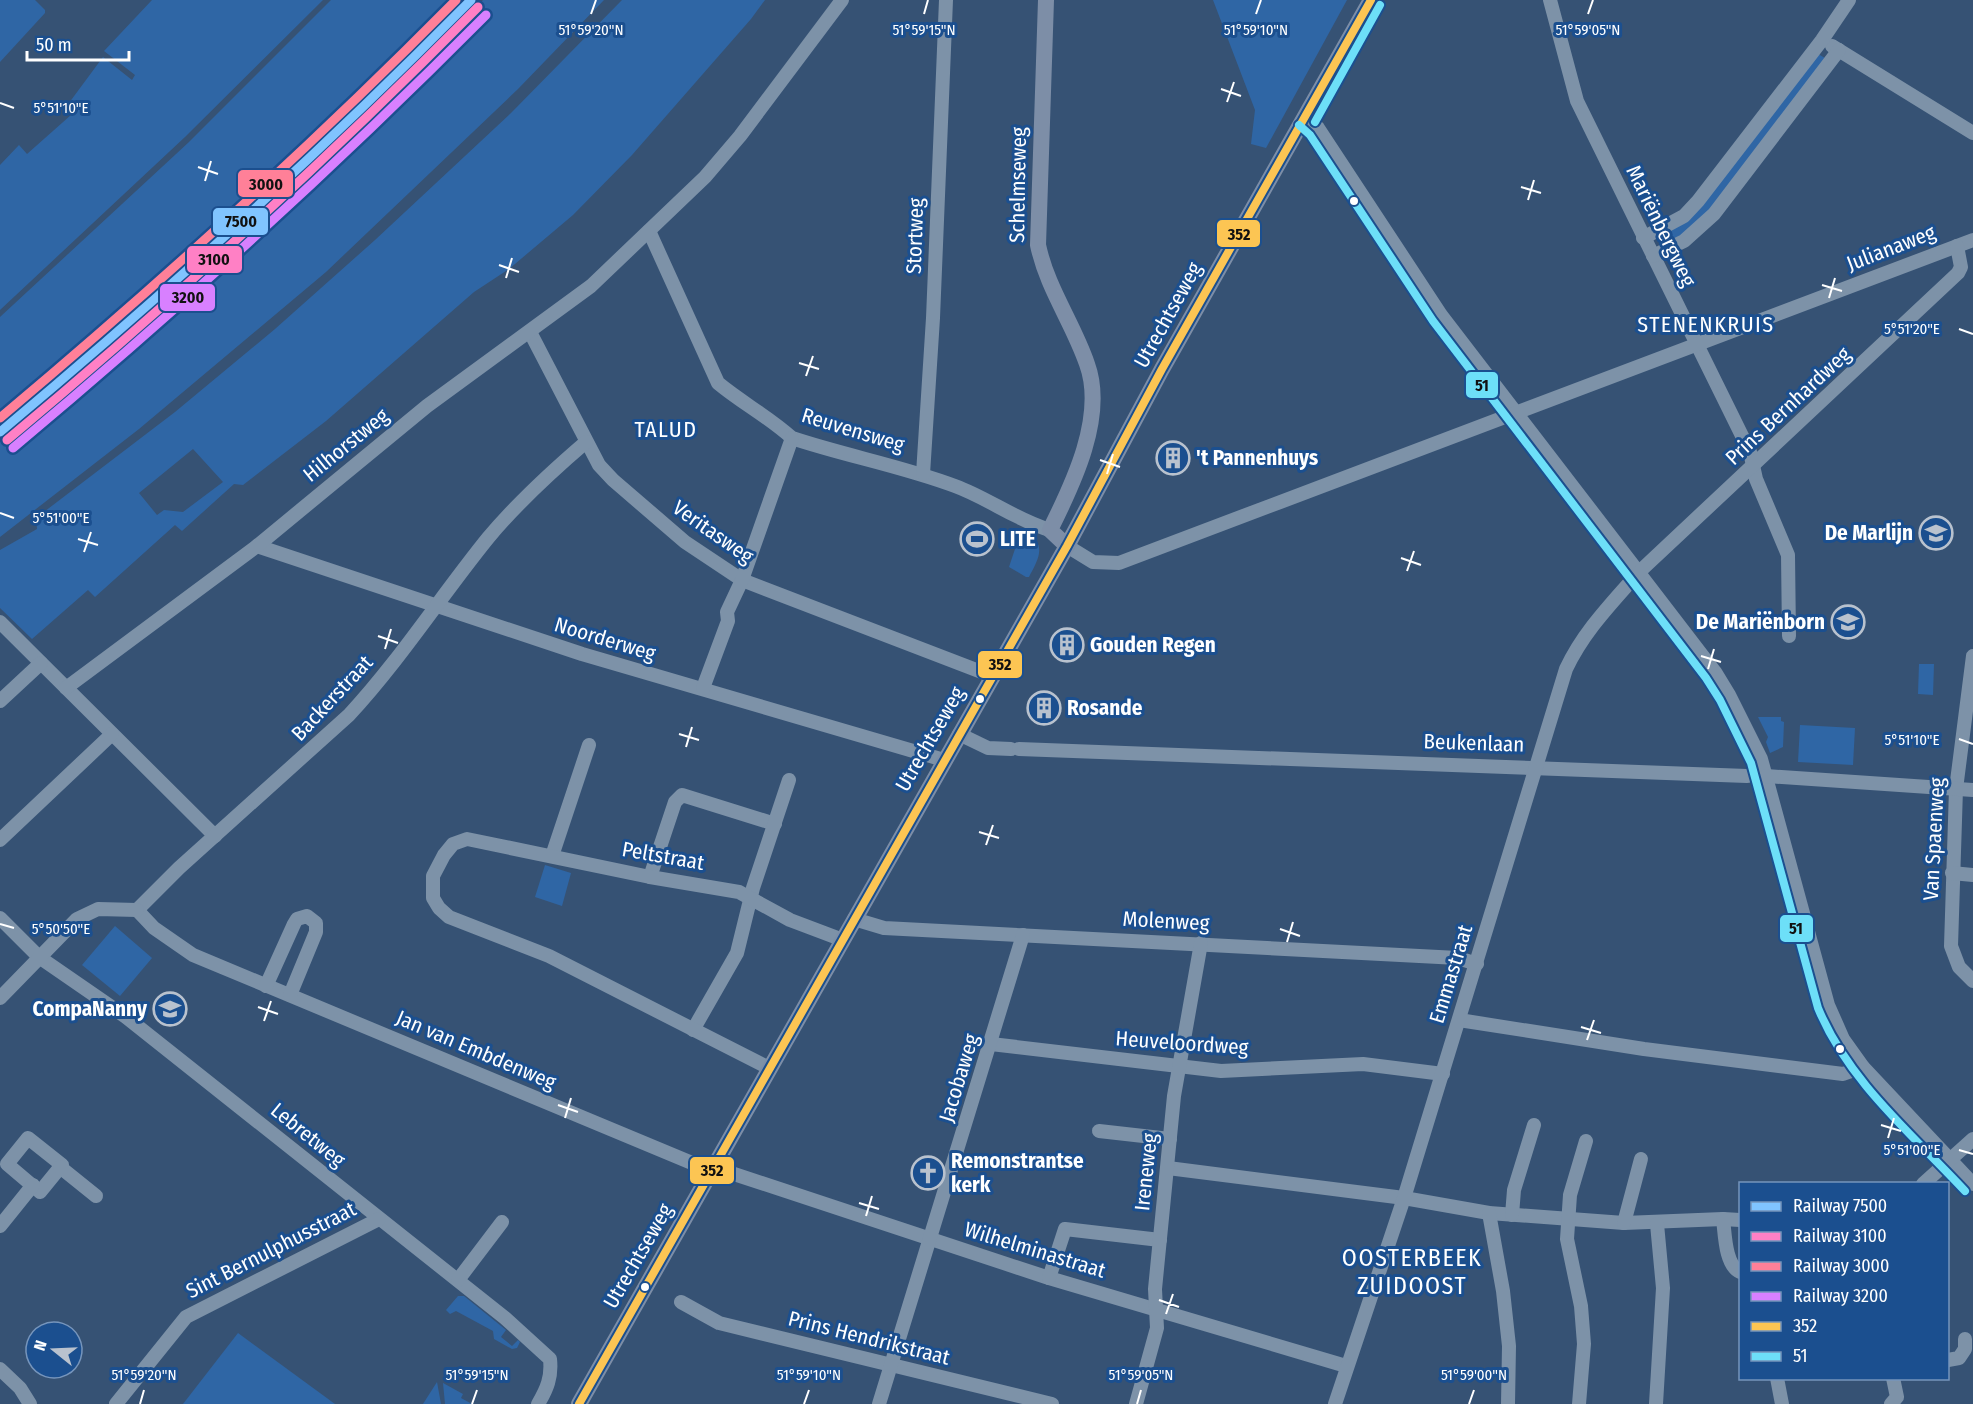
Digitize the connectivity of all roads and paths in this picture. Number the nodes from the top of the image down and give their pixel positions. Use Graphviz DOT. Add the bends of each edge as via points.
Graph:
graph roads {
  1 [pos="842,0"];
  2 [pos="946,0"];
  3 [pos="1046,0"];
  4 [pos="1371,0"];
  5 [pos="1550,0"];
  6 [pos="1849,0"];
  7 [pos="1822,40"];
  8 [pos="1839,50"];
  9 [pos="1306,117"];
  10 [pos="1973,134"];
  11 [pos="649,231"];
  12 [pos="1643,238"];
  13 [pos="1973,240"];
  14 [pos="1957,246"];
  15 [pos="1653,256"];
  16 [pos="530,332"];
  17 [pos="1696,344"];
  18 [pos="1514,412"];
  19 [pos="792,438"];
  20 [pos="586,442"];
  21 [pos="1755,467"];
  22 [pos="923,474"];
  23 [pos="1050,531"];
  24 [pos="257,546"];
  25 [pos="1067,546"];
  26 [pos="1638,573"];
  27 [pos="742,580"];
  28 [pos="437,607"];
  29 [pos="0,622"];
  30 [pos="1790,636"];
  31 [pos="1973,656"];
  32 [pos="41,663"];
  33 [pos="992,676"];
  34 [pos="66,688"];
  35 [pos="703,688"];
  36 [pos="0,701"];
  37 [pos="112,734"];
  38 [pos="959,734"];
  39 [pos="589,745"];
  40 [pos="944,760"];
  41 [pos="1536,766"];
  42 [pos="1747,776"];
  43 [pos="1766,776"];
  44 [pos="789,780"];
  45 [pos="1956,789"];
  46 [pos="1973,790"];
  47 [pos="775,824"];
  48 [pos="215,836"];
  49 [pos="0,840"];
  50 [pos="552,856"];
  51 [pos="1952,873"];
  52 [pos="1973,875"];
  53 [pos="650,877"];
  54 [pos="751,897"];
  55 [pos="137,910"];
  56 [pos="0,918"];
  57 [pos="854,919"];
  58 [pos="1023,935"];
  59 [pos="843,940"];
  60 [pos="1201,943"];
  61 [pos="39,957"];
  62 [pos="1477,964"];
  63 [pos="1973,981"];
  64 [pos="266,986"];
  65 [pos="290,996"];
  66 [pos="0,998"];
  67 [pos="1459,1020"];
  68 [pos="693,1030"];
  69 [pos="991,1044"];
  70 [pos="1178,1067"];
  71 [pos="1863,1067"];
  72 [pos="769,1068"];
  73 [pos="1443,1074"];
  74 [pos="1534,1125"];
  75 [pos="1099,1131"];
  76 [pos="1170,1138"];
  77 [pos="1973,1139"];
  78 [pos="1586,1141"];
  79 [pos="1641,1159"];
  80 [pos="1949,1160"];
  81 [pos="60,1167"];
  82 [pos="1168,1168"];
  83 [pos="713,1170"];
  84 [pos="1925,1182"];
  85 [pos="1973,1184"];
  86 [pos="33,1185"];
  87 [pos="96,1196"];
  88 [pos="1404,1198"];
  89 [pos="1489,1213"];
  90 [pos="1512,1215"];
  91 [pos="379,1219"];
  92 [pos="1568,1219"];
  93 [pos="1723,1219"];
  94 [pos="1739,1220"];
  95 [pos="502,1222"];
  96 [pos="1624,1223"];
  97 [pos="1657,1224"];
  98 [pos="0,1226"];
  99 [pos="930,1240"];
  100 [pos="1160,1240"];
  101 [pos="1739,1272"];
  102 [pos="1049,1278"];
  103 [pos="459,1280"];
  104 [pos="681,1302"];
  105 [pos="1156,1308"];
  106 [pos="1965,1339"];
  107 [pos="1949,1360"];
  108 [pos="892,1365"];
  109 [pos="1346,1366"];
  110 [pos="0,1369"];
  111 [pos="1777,1380"];
  112 [pos="1893,1380"];
  113 [pos="30,1404"];
  114 [pos="116,1404"];
  115 [pos="538,1404"];
  116 [pos="579,1404"];
  117 [pos="879,1404"];
  118 [pos="1052,1404"];
  119 [pos="1136,1404"];
  120 [pos="1335,1404"];
  121 [pos="1508,1404"];
  122 [pos="1579,1404"];
  123 [pos="1656,1404"];
  124 [pos="1782,1404"];
  125 [pos="1891,1404"];
  1 -- 11 [label="street, Hilhorstweg" via="740,136 705,177"];
  2 -- 22 [label="street, Stortweg"];
  3 -- 23 [label="main road, Schelmseweg" via="1038,245 1042,267 1088,364 1095,393 1093,422"];
  4 -- 9 [label="main road, Utrechtseweg"];
  5 -- 12 [label="street, Mariënbergweg" via="1577,101"];
  6 -- 7 [label="street"];
  7 -- 8 [label="street"];
  7 -- 12 [label="street" via="1698,201 1684,216"];
  8 -- 10 [label="street"];
  8 -- 15 [label="street" via="1714,214 1684,241"];
  9 -- 18 [label="street" via="1318,128 1435,306"];
  9 -- 25 [label="main road, Utrechtseweg" via="1162,369"];
  11 -- 16 [label="street, Hilhorstweg" via="591,286"];
  11 -- 19 [label="street, Reuvensweg" via="718,383"];
  12 -- 15 [label="street, Mariënbergweg"];
  13 -- 14 [label="street"];
  14 -- 17 [label="street, Julianaweg"];
  14 -- 21 [label="street, Prins Bernhardweg" via="1961,267 1958,273"];
  15 -- 17 [label="street, Mariënbergweg"];
  16 -- 20 [label="street, Veritasweg"];
  16 -- 24 [label="street, Hilhorstweg" via="427,406"];
  17 -- 18 [label="street, Julianaweg"];
  17 -- 21 [label="street, Mariënbergweg"];
  18 -- 25 [label="street, Julianaweg" via="1119,563 1093,562"];
  18 -- 26 [label="street"];
  19 -- 22 [label="street, Reuvensweg"];
  19 -- 27 [label="street"];
  20 -- 27 [label="street, Veritasweg" via="613,480 685,542"];
  20 -- 28 [label="street, Backerstraat" via="527,495 488,538"];
  21 -- 26 [label="street, Prins Bernhardweg"];
  21 -- 30 [label="street, Mariënbergweg" via="1756,479 1788,555"];
  22 -- 23 [label="street, Reuvensweg" via="981,496"];
  23 -- 25 [label="main road, Reuvensweg"];
  24 -- 28 [label="street, Noorderweg"];
  24 -- 34 [label="street, Hilhorstweg"];
  25 -- 33 [label="main road, Utrechtseweg"];
  26 -- 41 [label="street, Emmastraat" via="1575,648"];
  26 -- 43 [label="street" via="1715,672 1754,741"];
  27 -- 33 [label="street, Veritasweg"];
  27 -- 35 [label="street" via="727,612 728,621"];
  28 -- 35 [label="street, Noorderweg"];
  28 -- 48 [label="street, Backerstraat" via="349,716"];
  29 -- 32 [label="street"];
  31 -- 45 [label="street, Van Spaenweg"];
  32 -- 34 [label="street"];
  32 -- 36 [label="street"];
  33 -- 38 [label="main road, Utrechtseweg"];
  34 -- 37 [label="street"];
  35 -- 40 [label="street, Noorderweg"];
  37 -- 48 [label="street"];
  37 -- 49 [label="street"];
  38 -- 40 [label="main road, Utrechtseweg"];
  38 -- 41 [label="street, Beukenlaan" via="988,748"];
  39 -- 50 [label="street"];
  40 -- 57 [label="main road, Utrechtseweg"];
  41 -- 42 [label="street, Beukenlaan"];
  41 -- 62 [label="street, Emmastraat"];
  43 -- 45 [label="street"];
  43 -- 71 [label="street" via="1828,1005 1843,1038"];
  44 -- 47 [label="street"];
  45 -- 46 [label="street"];
  45 -- 51 [label="street, Van Spaenweg"];
  47 -- 53 [label="street" via="682,795 675,802"];
  47 -- 54 [label="street"];
  48 -- 55 [label="street, Backerstraat"];
  50 -- 53 [label="street, Peltstraat"];
  50 -- 68 [label="street, Peltstraat" via="467,839 453,844 437,865 433,898 449,917 549,956"];
  51 -- 52 [label="street"];
  51 -- 63 [label="street, Van Spaenweg" via="1951,946 1959,967"];
  53 -- 54 [label="street, Peltstraat" via="703,884"];
  54 -- 59 [label="street, Peltstraat" via="790,920"];
  54 -- 68 [label="street" via="736,953"];
  55 -- 61 [label="street" via="98,909 77,919"];
  55 -- 64 [label="street, Jan van Embdenweg" via="154,928 193,955"];
  56 -- 61 [label="street, Lebretweg"];
  57 -- 58 [label="street, Molenweg" via="884,928"];
  57 -- 59 [label="main road, Utrechtseweg"];
  58 -- 60 [label="street, Molenweg"];
  58 -- 69 [label="street, Jacobaweg"];
  59 -- 72 [label="main road, Utrechtseweg"];
  60 -- 62 [label="street, Molenweg" via="1458,958"];
  60 -- 70 [label="street, Ireneweg"];
  61 -- 66 [label="street"];
  61 -- 91 [label="street, Lebretweg" via="126,1017"];
  62 -- 67 [label="street, Emmastraat"];
  64 -- 65 [label="street, Jan van Embdenweg"];
  64 -- 65 [label="street" via="297,919 307,916 313,919 316,932"];
  65 -- 83 [label="street, Jan van Embdenweg"];
  67 -- 71 [label="street" via="1843,1074"];
  67 -- 73 [label="street, Emmastraat"];
  68 -- 72 [label="street"];
  69 -- 70 [label="street, Heuveloordweg"];
  69 -- 99 [label="street, Jacobaweg"];
  70 -- 73 [label="street, Heuveloordweg" via="1221,1071 1363,1064"];
  70 -- 76 [label="street, Ireneweg"];
  71 -- 80 [label="street"];
  72 -- 83 [label="main road, Utrechtseweg"];
  73 -- 88 [label="street, Emmastraat"];
  74 -- 90 [label="street" via="1514,1191"];
  75 -- 76 [label="street"];
  76 -- 82 [label="street, Ireneweg"];
  77 -- 80 [label="street"];
  78 -- 92 [label="street" via="1570,1195"];
  79 -- 96 [label="street"];
  80 -- 84 [label="street"];
  80 -- 85 [label="street"];
  81 -- 86 [label="street" via="40,1192"];
  81 -- 86 [label="street" via="28,1138 7,1164"];
  81 -- 87 [label="street"];
  82 -- 88 [label="street"];
  82 -- 100 [label="street, Ireneweg"];
  83 -- 99 [label="street, Wilhelminastraat"];
  83 -- 116 [label="main road, Utrechtseweg"];
  86 -- 98 [label="street"];
  88 -- 89 [label="street"];
  88 -- 109 [label="street, Emmastraat"];
  89 -- 90 [label="street"];
  89 -- 121 [label="street" via="1509,1346"];
  90 -- 92 [label="street"];
  91 -- 103 [label="street, Lebretweg"];
  91 -- 114 [label="street, Sint Bernulphusstraat" via="186,1317"];
  92 -- 96 [label="street"];
  92 -- 122 [label="street" via="1567,1239 1581,1306 1584,1344"];
  93 -- 94 [label="street"];
  93 -- 97 [label="street"];
  93 -- 101 [label="street" via="1730,1262"];
  95 -- 103 [label="street"];
  96 -- 97 [label="street"];
  97 -- 123 [label="street" via="1663,1288"];
  99 -- 102 [label="street, Wilhelminastraat"];
  99 -- 108 [label="street, Jacobaweg"];
  100 -- 102 [label="street" via="1065,1229"];
  100 -- 105 [label="street, Ireneweg"];
  102 -- 105 [label="street, Wilhelminastraat"];
  103 -- 115 [label="street, Lebretweg" via="550,1359 551,1372"];
  104 -- 108 [label="street, Prins Hendrikstraat" via="719,1323"];
  105 -- 109 [label="street, Wilhelminastraat"];
  105 -- 119 [label="street, Ireneweg" via="1155,1340"];
  106 -- 107 [label="street" via="1965,1349 1959,1358"];
  108 -- 117 [label="street, Jacobaweg"];
  108 -- 118 [label="street, Prins Hendrikstraat"];
  109 -- 120 [label="street, Emmastraat"];
  110 -- 113 [label="street"];
  111 -- 124 [label="street"];
  112 -- 125 [label="street" via="1897,1397"];
}
